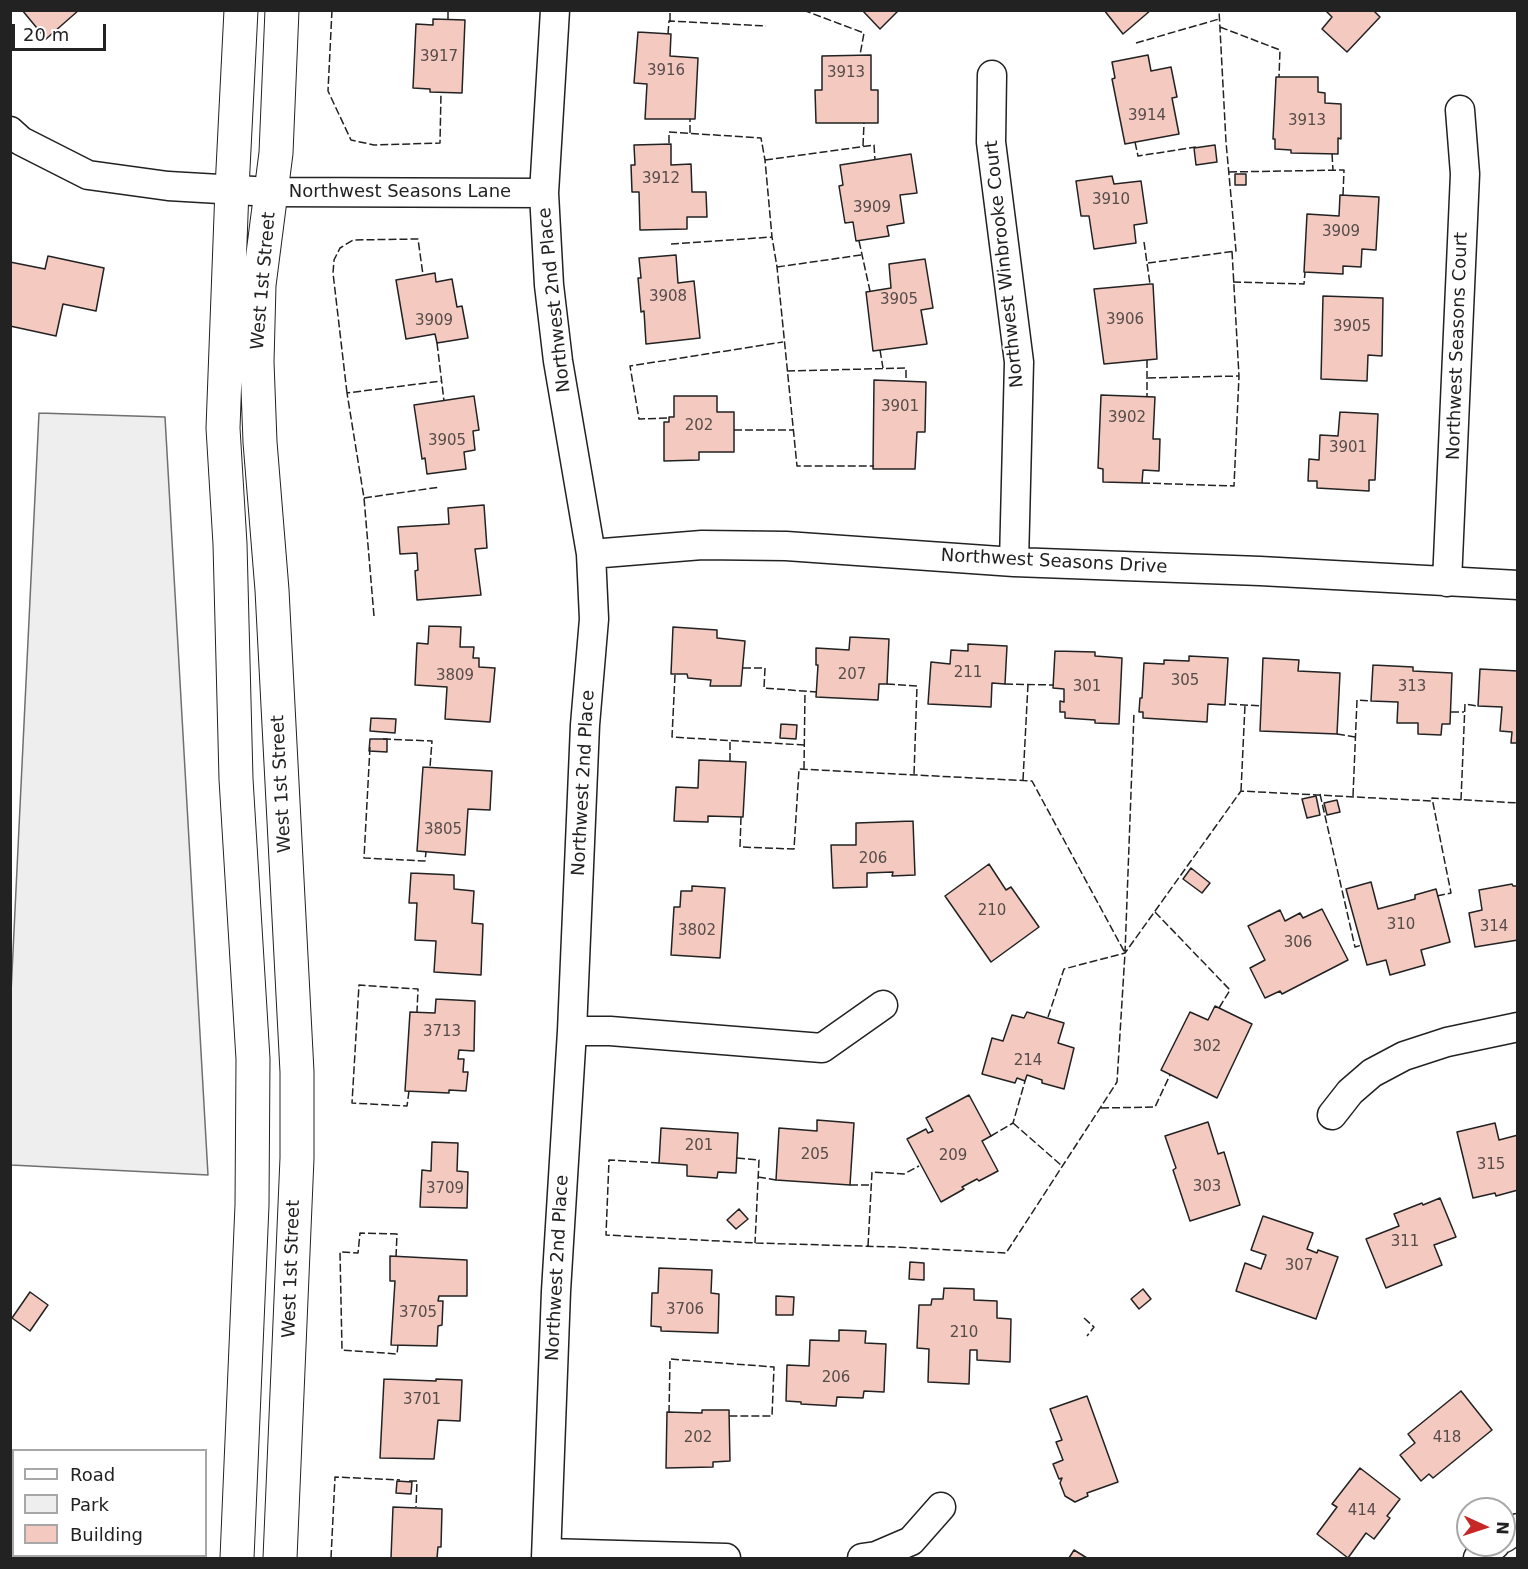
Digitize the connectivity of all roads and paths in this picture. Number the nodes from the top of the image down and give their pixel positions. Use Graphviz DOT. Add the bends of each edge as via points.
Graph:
graph roads {
  1 [pos="241,10"];
  2 [pos="282,10"];
  3 [pos="555,10"];
  4 [pos="993,75"];
  5 [pos="1460,110"];
  6 [pos="10,131"];
  7 [pos="253,191"];
  8 [pos="544,193"];
  9 [pos="591,554"];
  10 [pos="1014,562"];
  11 [pos="1447,582"];
  12 [pos="1518,585"];
  13 [pos="884,1005"];
  14 [pos="1518,1027"];
  15 [pos="572,1031"];
  16 [pos="1332,1115"];
  17 [pos="941,1507"];
  18 [pos="547,1556"];
  19 [pos="237,1558"];
  20 [pos="280,1558"];
  21 [pos="726,1558"];
  22 [pos="862,1558"];
  1 -- 7 [label="main road, West 1st Street"];
  2 -- 7 [label="main road, West 1st Street" via="276,153"];
  3 -- 8 [label="street, Northwest 2nd Place"];
  4 -- 10 [label="street, Northwest Winbrooke Court" via="991,142 1019,362"];
  5 -- 11 [label="street, Northwest Seasons Court" via="1465,174"];
  6 -- 7 [label="street, Northwest Seasons Lane" via="21,141 88,175 168,186"];
  7 -- 8 [label="street, Northwest Seasons Lane"];
  7 -- 19 [label="main road, West 1st Street" via="224,428 236,779 253,1059 252,1205"];
  7 -- 20 [label="main road, West 1st Street" via="260,285 260,442 297,1072 297,1158"];
  8 -- 9 [label="street, Northwest 2nd Place" via="558,361"];
  9 -- 10 [label="street, Northwest Seasons Drive" via="702,545 786,546"];
  9 -- 15 [label="street, Northwest 2nd Place" via="594,619 585,725"];
  10 -- 11 [label="street, Northwest Seasons Drive"];
  11 -- 12 [label="street, Northwest Seasons Drive"];
  13 -- 15 [label="street" via="822,1048"];
  14 -- 16 [label="street" via="1404,1056 1372,1073"];
  15 -- 18 [label="street, Northwest 2nd Place" via="556,1292"];
  17 -- 22 [label="street" via="911,1540"];
  18 -- 21 [label="street"];
}
